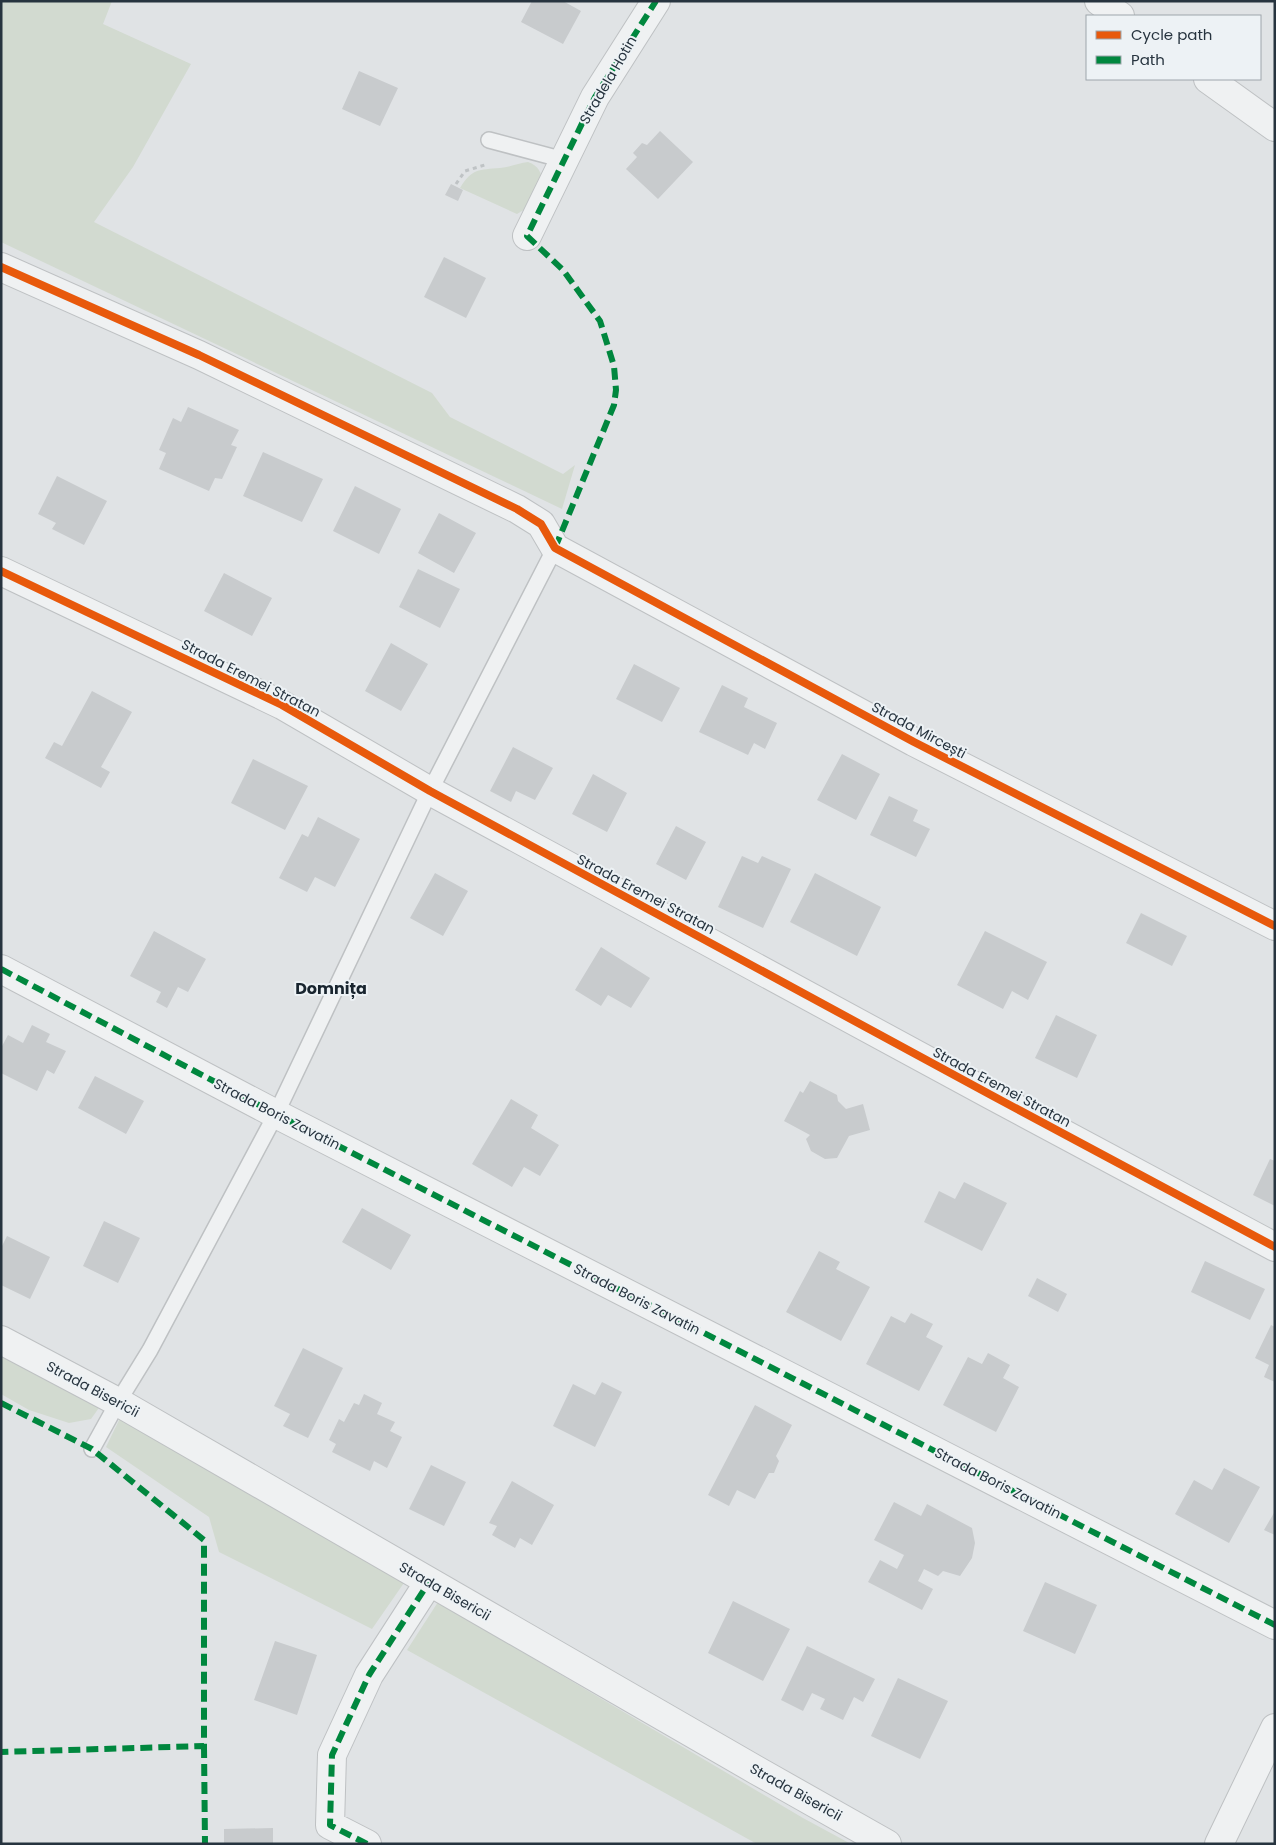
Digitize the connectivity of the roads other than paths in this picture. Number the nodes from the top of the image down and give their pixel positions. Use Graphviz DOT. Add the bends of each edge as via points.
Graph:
graph roads {
  1 [pos="656,1"];
  2 [pos="1098,1"];
  3 [pos="1119,15"];
  4 [pos="1209,80"];
  5 [pos="1275,126"];
  6 [pos="489,140"];
  7 [pos="564,160"];
  8 [pos="527,236"];
  9 [pos="1,267"];
  10 [pos="555,548"];
  11 [pos="1,571"];
  12 [pos="430,791"];
  13 [pos="1275,926"];
  14 [pos="1,969"];
  15 [pos="276,1114"];
  16 [pos="1275,1247"];
  17 [pos="1,1340"];
  18 [pos="118,1402"];
  19 [pos="92,1449"];
  20 [pos="429,1582"];
  21 [pos="1275,1625"];
  22 [pos="1275,1728"];
  23 [pos="330,1834"];
  24 [pos="367,1844"];
  25 [pos="887,1844"];
  26 [pos="1219,1844"];
  1 -- 7 [label="street, Stradela Hotin" via="596,97"];
  2 -- 3 [label="street"];
  4 -- 5 [label="street"];
  6 -- 7 [label="lane"];
  7 -- 8 [label="street, Stradela Hotin"];
  9 -- 10 [label="street" via="199,355 517,509 541,524"];
  10 -- 12 [label="lane"];
  10 -- 13 [label="street, Strada Mircești" via="914,742"];
  11 -- 12 [label="street, Strada Eremei Stratan" via="282,705"];
  12 -- 15 [label="lane"];
  12 -- 16 [label="street, Strada Eremei Stratan"];
  14 -- 15 [label="street, Strada Boris Zavatin"];
  15 -- 18 [label="lane" via="150,1350"];
  15 -- 21 [label="street, Strada Boris Zavatin"];
  17 -- 18 [label="street, Strada Bisericii"];
  18 -- 19 [label="lane"];
  18 -- 20 [label="street, Strada Bisericii"];
  20 -- 23 [label="street" via="368,1675 332,1755"];
  20 -- 25 [label="street, Strada Bisericii"];
  22 -- 26 [label="street"];
  23 -- 24 [label="street"];
}
